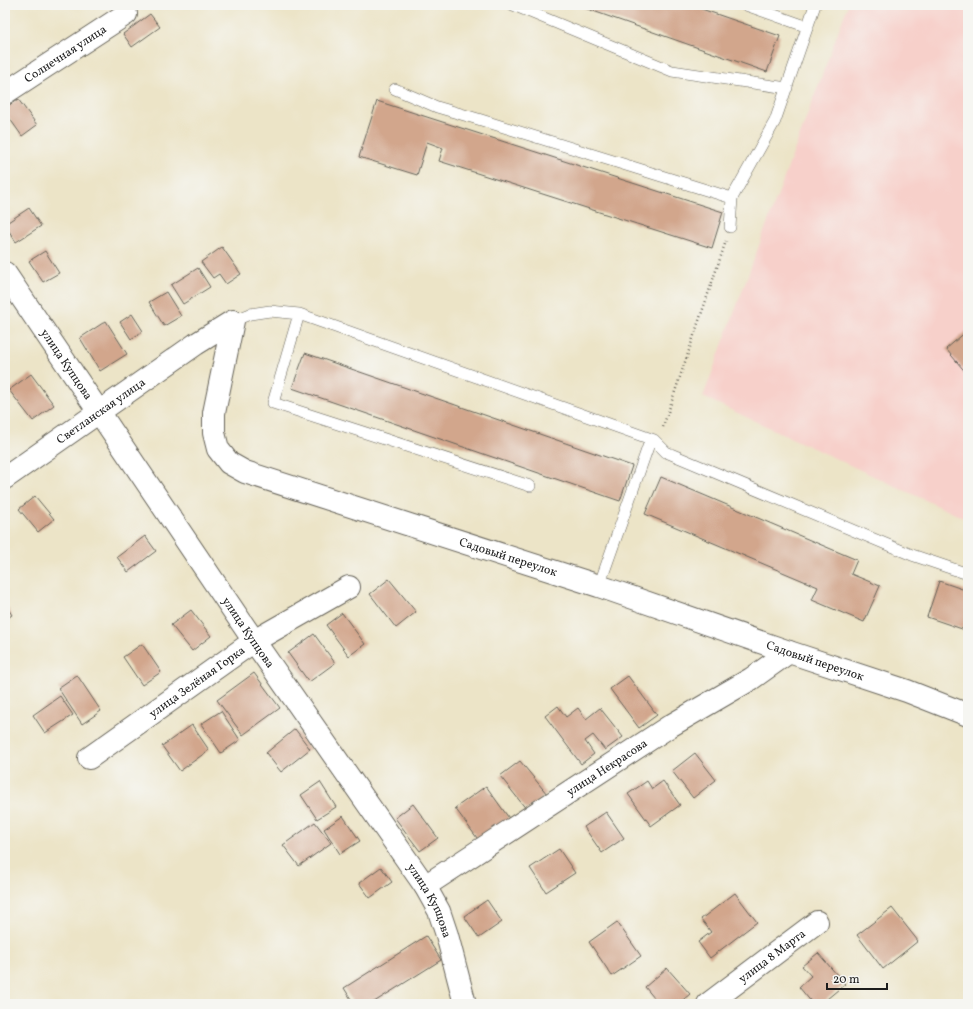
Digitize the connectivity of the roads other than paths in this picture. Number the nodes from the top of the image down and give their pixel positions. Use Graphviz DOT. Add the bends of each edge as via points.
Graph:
graph roads {
  1 [pos="513,5"];
  2 [pos="746,5"];
  3 [pos="815,5"];
  4 [pos="126,14"];
  5 [pos="808,27"];
  6 [pos="787,88"];
  7 [pos="395,89"];
  8 [pos="5,93"];
  9 [pos="732,198"];
  10 [pos="730,227"];
  11 [pos="5,273"];
  12 [pos="299,314"];
  13 [pos="233,321"];
  14 [pos="99,411"];
  15 [pos="656,442"];
  16 [pos="5,478"];
  17 [pos="530,486"];
  18 [pos="968,574"];
  19 [pos="599,586"];
  20 [pos="349,587"];
  21 [pos="254,641"];
  22 [pos="789,652"];
  23 [pos="968,715"];
  24 [pos="89,758"];
  25 [pos="425,886"];
  26 [pos="817,922"];
  27 [pos="465,1004"];
  28 [pos="708,1004"];
  1 -- 6 [label="lane" via="672,70"];
  2 -- 5 [label="lane"];
  3 -- 5 [label="lane"];
  4 -- 8 [label="street, Солнечная улица"];
  5 -- 6 [label="lane"];
  6 -- 9 [label="lane" via="775,121"];
  7 -- 9 [label="lane" via="437,107"];
  9 -- 10 [label="lane"];
  11 -- 14 [label="street, улица Купцова"];
  12 -- 13 [label="lane" via="270,311 250,314"];
  12 -- 15 [label="lane"];
  12 -- 17 [label="lane" via="273,403"];
  13 -- 14 [label="street, Светланская улица"];
  13 -- 19 [label="street, Садовый переулок" via="214,413 214,433 218,449 228,463 245,472"];
  14 -- 16 [label="street, Светланская улица"];
  14 -- 21 [label="street, улица Купцова"];
  15 -- 18 [label="lane" via="666,452 905,552"];
  15 -- 19 [label="lane" via="649,444"];
  19 -- 22 [label="street, Садовый переулок"];
  20 -- 21 [label="street, улица Зелёная Горка"];
  21 -- 24 [label="street, улица Зелёная Горка"];
  21 -- 25 [label="street, улица Купцова"];
  22 -- 23 [label="street, Садовый переулок" via="907,691"];
  22 -- 25 [label="street, улица Некрасова" via="751,679 670,726"];
  25 -- 27 [label="street, улица Купцова" via="439,911"];
  26 -- 28 [label="street, улица 8 Марта"];
}
